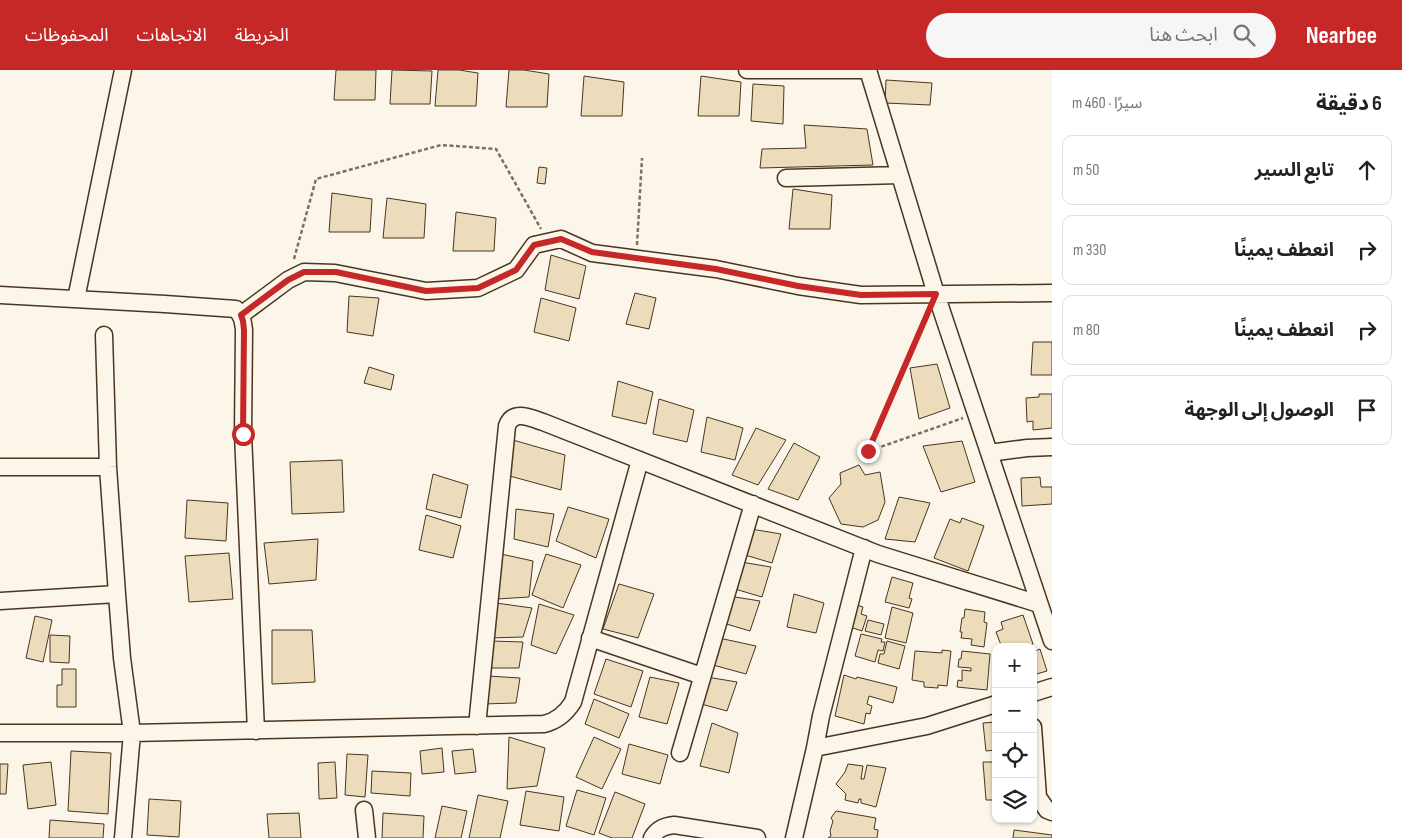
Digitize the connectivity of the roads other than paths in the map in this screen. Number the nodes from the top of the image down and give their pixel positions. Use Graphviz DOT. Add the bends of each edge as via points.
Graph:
graph roads {
  1 [pos="123,70"];
  2 [pos="747,70"];
  3 [pos="868,70"];
  4 [pos="900,176"];
  5 [pos="786,178"];
  6 [pos="1052,293"];
  7 [pos="936,294"];
  8 [pos="0,295"];
  9 [pos="76,299"];
  10 [pos="241,315"];
  11 [pos="104,335"];
  12 [pos="1052,447"];
  13 [pos="989,453"];
  14 [pos="640,460"];
  15 [pos="0,467"];
  16 [pos="108,467"];
  17 [pos="753,504"];
  18 [pos="864,548"];
  19 [pos="117,594"];
  20 [pos="0,601"];
  21 [pos="1039,604"];
  22 [pos="590,638"];
  23 [pos="1052,640"];
  24 [pos="702,676"];
  25 [pos="1052,687"];
  26 [pos="1037,692"];
  27 [pos="992,705"];
  28 [pos="478,726"];
  29 [pos="256,731"];
  30 [pos="0,733"];
  31 [pos="132,733"];
  32 [pos="1033,733"];
  33 [pos="815,748"];
  34 [pos="680,753"];
  35 [pos="364,810"];
  36 [pos="1052,812"];
  37 [pos="122,838"];
  38 [pos="367,838"];
  39 [pos="652,838"];
  40 [pos="757,838"];
  41 [pos="794,838"];
  1 -- 9 [label="street"];
  2 -- 3 [label="street"];
  3 -- 4 [label="street"];
  4 -- 5 [label="street"];
  4 -- 7 [label="street"];
  6 -- 7 [label="street"];
  7 -- 10 [label="street" via="861,295 798,286 716,269 592,252 561,239 534,245 516,270 478,288 426,291 336,272 304,272"];
  7 -- 13 [label="street"];
  8 -- 9 [label="street"];
  9 -- 10 [label="street" via="236,309"];
  10 -- 29 [label="street"];
  11 -- 16 [label="street"];
  12 -- 13 [label="street"];
  13 -- 21 [label="street"];
  14 -- 17 [label="street"];
  14 -- 22 [label="street"];
  14 -- 28 [label="street" via="522,415 508,422"];
  15 -- 16 [label="street"];
  16 -- 19 [label="street"];
  17 -- 18 [label="street"];
  17 -- 24 [label="street"];
  18 -- 21 [label="street"];
  18 -- 33 [label="street"];
  19 -- 20 [label="street"];
  19 -- 31 [label="street"];
  21 -- 23 [label="street"];
  22 -- 24 [label="street"];
  22 -- 28 [label="street" via="572,702 555,721"];
  24 -- 34 [label="street"];
  25 -- 26 [label="street"];
  27 -- 33 [label="street" via="927,726"];
  28 -- 29 [label="street"];
  29 -- 31 [label="street"];
  30 -- 31 [label="street"];
  31 -- 37 [label="street"];
  32 -- 36 [label="street" via="1038,797"];
  33 -- 41 [label="street"];
  35 -- 38 [label="street"];
  39 -- 40 [label="street" via="662,828 674,825"];
}
